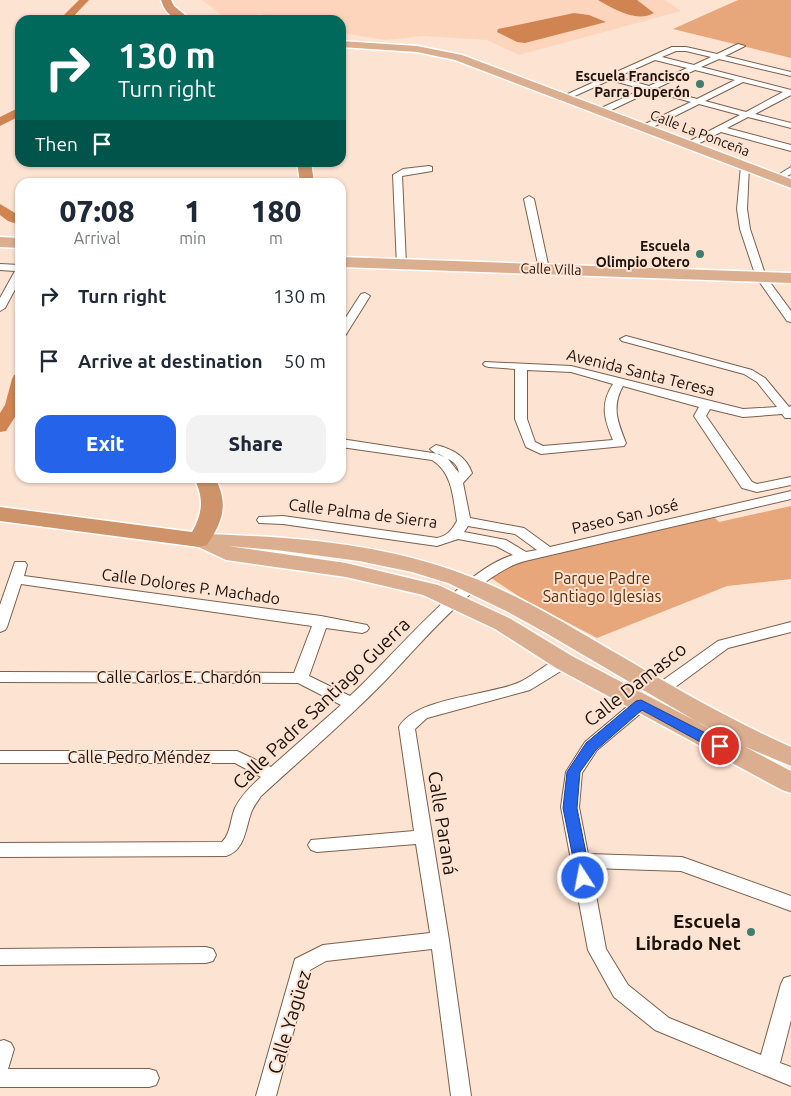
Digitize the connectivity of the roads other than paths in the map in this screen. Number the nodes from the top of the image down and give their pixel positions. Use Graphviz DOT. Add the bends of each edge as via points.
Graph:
graph roads {
  1 [pos="166,0"];
  2 [pos="178,15"];
  3 [pos="346,44"];
  4 [pos="741,46"];
  5 [pos="718,57"];
  6 [pos="655,58"];
  7 [pos="695,68"];
  8 [pos="791,74"];
  9 [pos="611,78"];
  10 [pos="741,80"];
  11 [pos="651,89"];
  12 [pos="790,92"];
  13 [pos="565,97"];
  14 [pos="698,101"];
  15 [pos="602,111"];
  16 [pos="747,114"];
  17 [pos="791,126"];
  18 [pos="644,128"];
  19 [pos="720,129"];
  20 [pos="689,145"];
  21 [pos="791,148"];
  22 [pos="745,166"];
  23 [pos="429,169"];
  24 [pos="787,176"];
  25 [pos="529,199"];
  26 [pos="0,242"];
  27 [pos="15,243"];
  28 [pos="346,262"];
  29 [pos="401,264"];
  30 [pos="0,267"];
  31 [pos="15,268"];
  32 [pos="544,269"];
  33 [pos="761,277"];
  34 [pos="791,278"];
  35 [pos="15,279"];
  36 [pos="365,296"];
  37 [pos="0,308"];
  38 [pos="790,318"];
  39 [pos="346,326"];
  40 [pos="626,339"];
  41 [pos="489,364"];
  42 [pos="521,366"];
  43 [pos="620,382"];
  44 [pos="706,405"];
  45 [pos="789,413"];
  46 [pos="346,444"];
  47 [pos="791,481"];
  48 [pos="208,483"];
  49 [pos="791,495"];
  50 [pos="4,515"];
  51 [pos="264,520"];
  52 [pos="464,521"];
  53 [pos="456,535"];
  54 [pos="199,540"];
  55 [pos="548,552"];
  56 [pos="523,557"];
  57 [pos="465,592"];
  58 [pos="321,621"];
  59 [pos="0,627"];
  60 [pos="362,628"];
  61 [pos="790,629"];
  62 [pos="564,662"];
  63 [pos="0,677"];
  64 [pos="300,678"];
  65 [pos="659,690"];
  66 [pos="351,703"];
  67 [pos="641,704"];
  68 [pos="0,757"];
  69 [pos="791,757"];
  70 [pos="274,776"];
  71 [pos="791,783"];
  72 [pos="424,837"];
  73 [pos="317,845"];
  74 [pos="0,850"];
  75 [pos="580,861"];
  76 [pos="791,904"];
  77 [pos="440,940"];
  78 [pos="206,955"];
  79 [pos="0,956"];
  80 [pos="791,984"];
  81 [pos="768,1068"];
  82 [pos="791,1076"];
  83 [pos="0,1078"];
  84 [pos="149,1078"];
  85 [pos="266,1096"];
  86 [pos="460,1096"];
  1 -- 2 [label="highway" via="169,8"];
  3 -- 13 [label="main road, Calle La Ponceña" via="417,49 458,57"];
  4 -- 5 [label="street"];
  5 -- 6 [label="street" via="675,49"];
  5 -- 7 [label="street"];
  5 -- 8 [label="street"];
  6 -- 7 [label="street"];
  6 -- 9 [label="street"];
  7 -- 10 [label="street"];
  7 -- 11 [label="street"];
  9 -- 11 [label="street"];
  9 -- 13 [label="street"];
  10 -- 12 [label="street"];
  10 -- 14 [label="street"];
  11 -- 14 [label="street"];
  11 -- 15 [label="street"];
  12 -- 16 [label="street"];
  13 -- 15 [label="main road, Calle La Ponceña"];
  14 -- 16 [label="street"];
  14 -- 18 [label="street"];
  15 -- 18 [label="main road, Calle La Ponceña"];
  16 -- 17 [label="street"];
  16 -- 19 [label="street"];
  18 -- 20 [label="main road, Calle La Ponceña"];
  19 -- 20 [label="street"];
  19 -- 21 [label="street"];
  20 -- 22 [label="main road, Calle La Ponceña"];
  22 -- 24 [label="main road, Calle La Ponceña"];
  22 -- 33 [label="street" via="742,209"];
  23 -- 29 [label="street" via="397,175"];
  25 -- 32 [label="street"];
  26 -- 27 [label="main road"];
  28 -- 29 [label="main road, Calle Villa"];
  29 -- 32 [label="main road, Calle Villa"];
  30 -- 31 [label="street"];
  32 -- 33 [label="main road, Calle Villa"];
  33 -- 34 [label="main road, Calle Villa"];
  33 -- 38 [label="street"];
  35 -- 37 [label="street"];
  36 -- 39 [label="street"];
  40 -- 45 [label="street" via="748,372 761,380"];
  41 -- 42 [label="street, Avenida Santa Teresa"];
  42 -- 43 [label="street, Avenida Santa Teresa" via="571,369"];
  42 -- 43 [label="street" via="521,419 530,444 541,450 620,443 610,418 610,397"];
  43 -- 44 [label="street, Avenida Santa Teresa"];
  44 -- 45 [label="street, Avenida Santa Teresa" via="743,413"];
  44 -- 47 [label="street" via="700,416 747,486 757,488"];
  46 -- 52 [label="street, Calle Palma de Sierra" via="435,457 445,462 453,471"];
  48 -- 54 [label="highway" via="214,502 211,519"];
  49 -- 55 [label="street, Paseo San José"];
  50 -- 54 [label="highway"];
  51 -- 53 [label="street, Calle Palma de Sierra" via="437,542"];
  52 -- 53 [label="street, Calle Palma de Sierra"];
  52 -- 55 [label="street" via="519,531"];
  53 -- 56 [label="street, Calle Palma de Sierra" via="506,543"];
  54 -- 57 [label="main road" via="226,554 356,572 430,590"];
  54 -- 57 [label="main road" via="258,542 415,565"];
  55 -- 56 [label="street, Paseo San José"];
  56 -- 57 [label="street, Paseo San José" via="491,571"];
  57 -- 62 [label="main road" via="503,624"];
  57 -- 65 [label="main road" via="564,634"];
  57 -- 66 [label="street, Calle Padre Santiago Guerra"];
  58 -- 59 [label="street, Calle Dolores P. Machado" via="18,572"];
  58 -- 60 [label="street, Calle Dolores P. Machado"];
  58 -- 64 [label="street"];
  61 -- 65 [label="street, Calle Damasco" via="723,644"];
  62 -- 67 [label="main road"];
  62 -- 72 [label="street, Calle Paraná" via="525,686 422,714 407,727"];
  63 -- 64 [label="street, Calle Carlos E. Chardón"];
  64 -- 66 [label="street, Calle Carlos E. Chardón"];
  65 -- 67 [label="street, Calle Damasco"];
  65 -- 69 [label="main road"];
  66 -- 70 [label="street, Calle Padre Santiago Guerra"];
  67 -- 71 [label="main road"];
  67 -- 75 [label="street, Calle Damasco" via="591,746 574,772 570,808"];
  68 -- 70 [label="street, Calle Pedro Méndez" via="237,757"];
  70 -- 74 [label="street, Calle Padre Santiago Guerra" via="255,792 243,810 235,840 226,849"];
  72 -- 73 [label="street" via="336,837"];
  72 -- 77 [label="street, Calle Paraná"];
  75 -- 76 [label="street" via="682,864"];
  75 -- 81 [label="street, Calle Damasco" via="597,950 620,991 662,1024"];
  77 -- 85 [label="street, Calle Yagüez" via="323,953 302,965"];
  77 -- 86 [label="street, Calle Paraná"];
  78 -- 79 [label="street"];
  80 -- 81 [label="street"];
  81 -- 82 [label="street, Calle Damasco"];
  83 -- 84 [label="street"];
}
